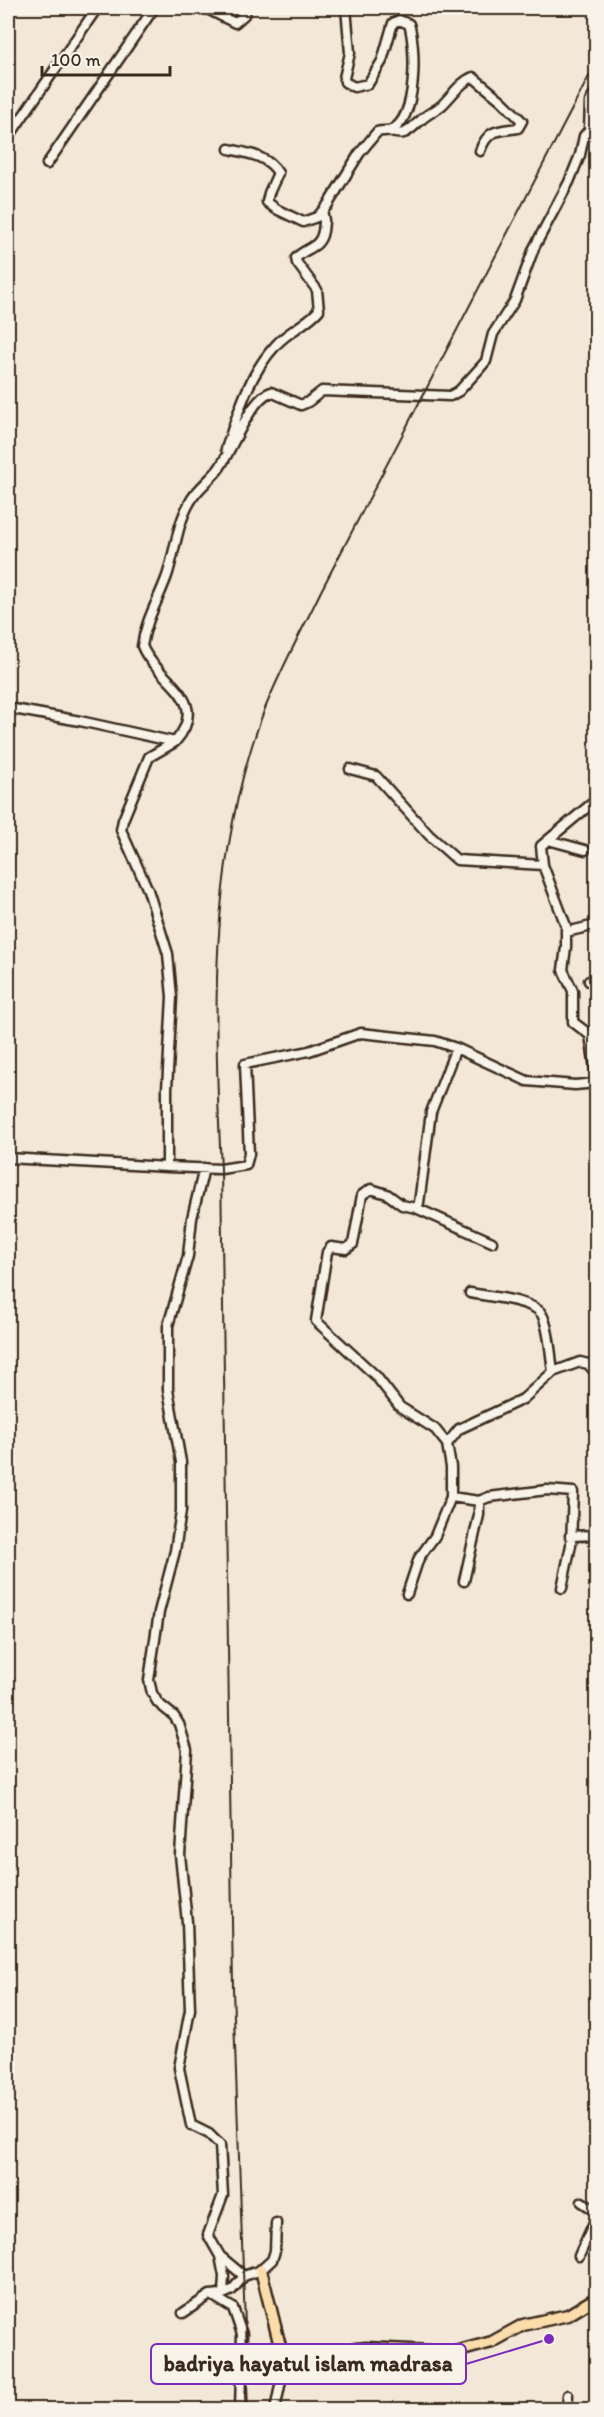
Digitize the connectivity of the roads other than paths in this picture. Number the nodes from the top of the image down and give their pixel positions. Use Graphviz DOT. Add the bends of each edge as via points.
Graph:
graph roads {
  1 [pos="97,8"];
  2 [pos="154,8"];
  3 [pos="205,8"];
  4 [pos="247,8"];
  5 [pos="346,8"];
  6 [pos="596,91"];
  7 [pos="389,131"];
  8 [pos="8,138"];
  9 [pos="229,149"];
  10 [pos="480,151"];
  11 [pos="47,164"];
  12 [pos="322,212"];
  13 [pos="225,449"];
  14 [pos="224,461"];
  15 [pos="219,469"];
  16 [pos="8,708"];
  17 [pos="175,742"];
  18 [pos="350,769"];
  19 [pos="597,800"];
  20 [pos="548,840"];
  21 [pos="585,850"];
  22 [pos="543,865"];
  23 [pos="597,925"];
  24 [pos="566,932"];
  25 [pos="456,1048"];
  26 [pos="597,1075"];
  27 [pos="597,1083"];
  28 [pos="8,1158"];
  29 [pos="167,1167"];
  30 [pos="204,1168"];
  31 [pos="416,1208"];
  32 [pos="492,1242"];
  33 [pos="470,1293"];
  34 [pos="553,1372"];
  35 [pos="597,1373"];
  36 [pos="447,1444"];
  37 [pos="451,1497"];
  38 [pos="478,1501"];
  39 [pos="597,1535"];
  40 [pos="570,1536"];
  41 [pos="464,1581"];
  42 [pos="562,1588"];
  43 [pos="407,1594"];
  44 [pos="582,2202"];
  45 [pos="597,2211"];
  46 [pos="597,2218"];
  47 [pos="276,2223"];
  48 [pos="220,2256"];
  49 [pos="579,2256"];
  50 [pos="261,2270"];
  51 [pos="244,2276"];
  52 [pos="223,2294"];
  53 [pos="210,2295"];
  54 [pos="597,2298"];
  55 [pos="183,2313"];
  56 [pos="286,2356"];
  57 [pos="568,2395"];
  58 [pos="240,2409"];
  59 [pos="275,2409"];
  60 [pos="567,2409"];
  1 -- 8 [label="street"];
  2 -- 11 [label="street"];
  3 -- 4 [label="street" via="235,22"];
  5 -- 7 [label="street" via="350,53 344,78 354,87 368,84 376,73 393,23 402,20 410,27 414,68 411,95 403,117"];
  6 -- 14 [label="street" via="590,102 589,130 569,182 534,248 515,300 493,334 486,360 459,391 440,396 321,390 301,405 267,393 252,410"];
  7 -- 10 [label="street" via="397,135 407,133 473,77 522,122 518,128 488,135"];
  7 -- 12 [label="street" via="377,132"];
  9 -- 12 [label="street" via="253,154 272,164 278,173 267,202 276,209 303,222"];
  12 -- 13 [label="street" via="325,221 319,244 296,258 317,290 319,310 278,342 254,373"];
  13 -- 14 [label="street"];
  13 -- 15 [label="street"];
  14 -- 15 [label="street"];
  15 -- 17 [label="street" via="190,501 166,579 147,619 142,646 186,702 186,721"];
  16 -- 17 [label="street"];
  17 -- 29 [label="street" via="149,757 121,830 148,890 168,954 172,997"];
  18 -- 22 [label="street" via="376,776 429,835 458,860"];
  19 -- 20 [label="street"];
  20 -- 21 [label="street"];
  20 -- 22 [label="street" via="541,846"];
  22 -- 24 [label="street"];
  23 -- 24 [label="street"];
  24 -- 26 [label="street" via="563,970 573,990 573,1022 590,1035"];
  25 -- 27 [label="street" via="527,1081"];
  25 -- 30 [label="street" via="435,1041 360,1032 309,1051 245,1065 246,1165"];
  25 -- 31 [label="street" via="431,1112"];
  28 -- 29 [label="street"];
  29 -- 30 [label="street"];
  30 -- 48 [label="street" via="188,1256 168,1326 168,1390 181,1462 181,1511 149,1680 158,1703 179,1724 187,1750 180,1855 190,2010 179,2068 191,2125 220,2145 223,2195 208,2235"];
  31 -- 32 [label="street"];
  31 -- 36 [label="street" via="371,1189 362,1195 353,1244 346,1249 331,1247 327,1252 315,1317 376,1376 400,1407 435,1429"];
  33 -- 34 [label="street" via="503,1298 541,1312"];
  34 -- 35 [label="street" via="580,1362"];
  34 -- 36 [label="street" via="523,1399 459,1429"];
  36 -- 37 [label="street"];
  37 -- 38 [label="street"];
  37 -- 43 [label="street" via="435,1536 419,1558"];
  38 -- 40 [label="street" via="547,1490 573,1492"];
  38 -- 41 [label="street"];
  39 -- 40 [label="street"];
  40 -- 42 [label="street"];
  44 -- 45 [label="street"];
  46 -- 49 [label="street"];
  47 -- 50 [label="street" via="275,2251"];
  48 -- 51 [label="street"];
  48 -- 52 [label="street"];
  50 -- 51 [label="street"];
  50 -- 56 [label="main road" via="281,2350"];
  51 -- 52 [label="street"];
  52 -- 53 [label="street"];
  53 -- 55 [label="street"];
  53 -- 58 [label="street" via="227,2303 237,2316 242,2334"];
  54 -- 56 [label="main road" via="568,2315 523,2325 492,2342 466,2350 366,2348"];
  56 -- 59 [label="street"];
  57 -- 60 [label="street"];
}
